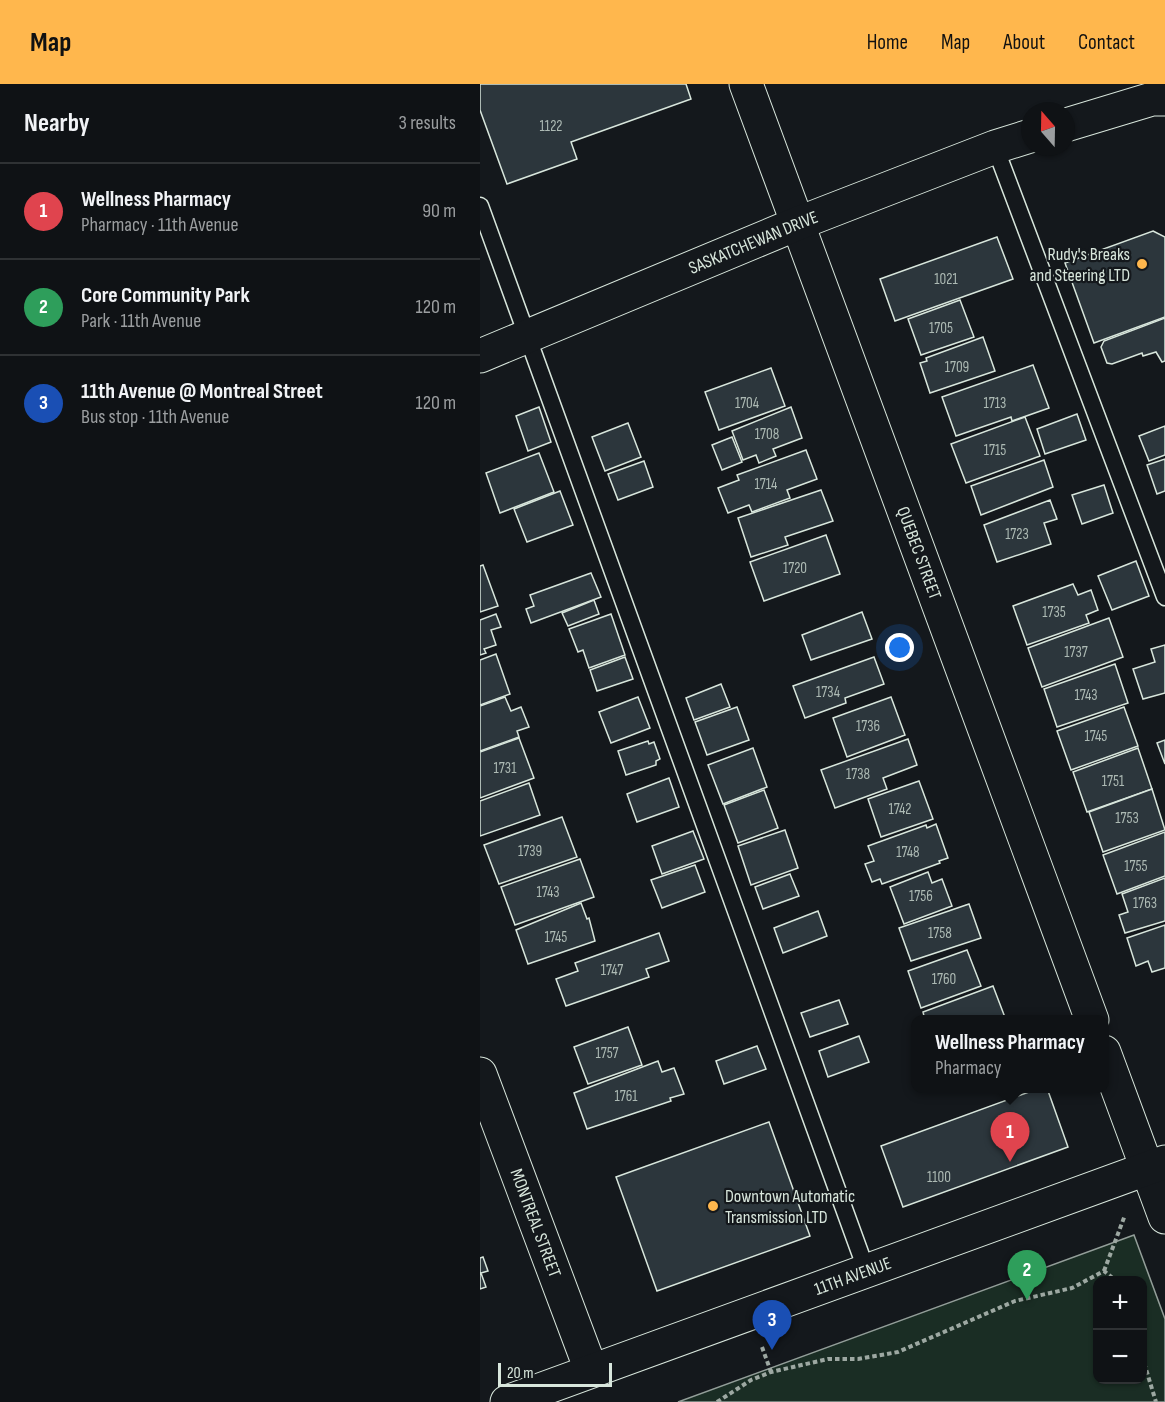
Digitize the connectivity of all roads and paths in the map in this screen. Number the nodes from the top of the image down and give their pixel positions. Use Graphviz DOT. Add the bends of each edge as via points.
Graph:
graph roads {
  1 [pos="746,84"];
  2 [pos="1165,99"];
  3 [pos="1075,122"];
  4 [pos="1021,139"];
  5 [pos="995,147"];
  6 [pos="480,206"];
  7 [pos="799,223"];
  8 [pos="528,337"];
  9 [pos="480,356"];
  10 [pos="1165,597"];
  11 [pos="1090,1015"];
  12 [pos="1109,1063"];
  13 [pos="480,1074"];
  14 [pos="1156,1166"];
  15 [pos="1165,1217"];
  16 [pos="867,1272"];
  17 [pos="1110,1276"];
  18 [pos="591,1370"];
  19 [pos="1147,1370"];
  20 [pos="507,1402"];
  21 [pos="717,1402"];
  22 [pos="1156,1402"];
  1 -- 7 [label="street, QUEBEC STREET"];
  2 -- 3 [label="street" via="1152,99"];
  4 -- 5 [label="street, SASKATCHEWAN DRIVE"];
  5 -- 7 [label="street, SASKATCHEWAN DRIVE"];
  5 -- 10 [label="lane"];
  6 -- 8 [label="lane"];
  7 -- 8 [label="street, SASKATCHEWAN DRIVE"];
  7 -- 11 [label="street, QUEBEC STREET"];
  8 -- 9 [label="street, SASKATCHEWAN DRIVE"];
  8 -- 16 [label="lane"];
  12 -- 14 [label="street"];
  13 -- 18 [label="street, MONTREAL STREET"];
  14 -- 15 [label="street"];
  14 -- 16 [label="street, 11TH AVENUE"];
  16 -- 18 [label="street, 11TH AVENUE"];
  17 -- 21 [label="path" via="1104,1270 1072,1287 1015,1301 898,1352 828,1359 771,1372"];
  18 -- 20 [label="street, 11TH AVENUE"];
  19 -- 22 [label="path"];
}
